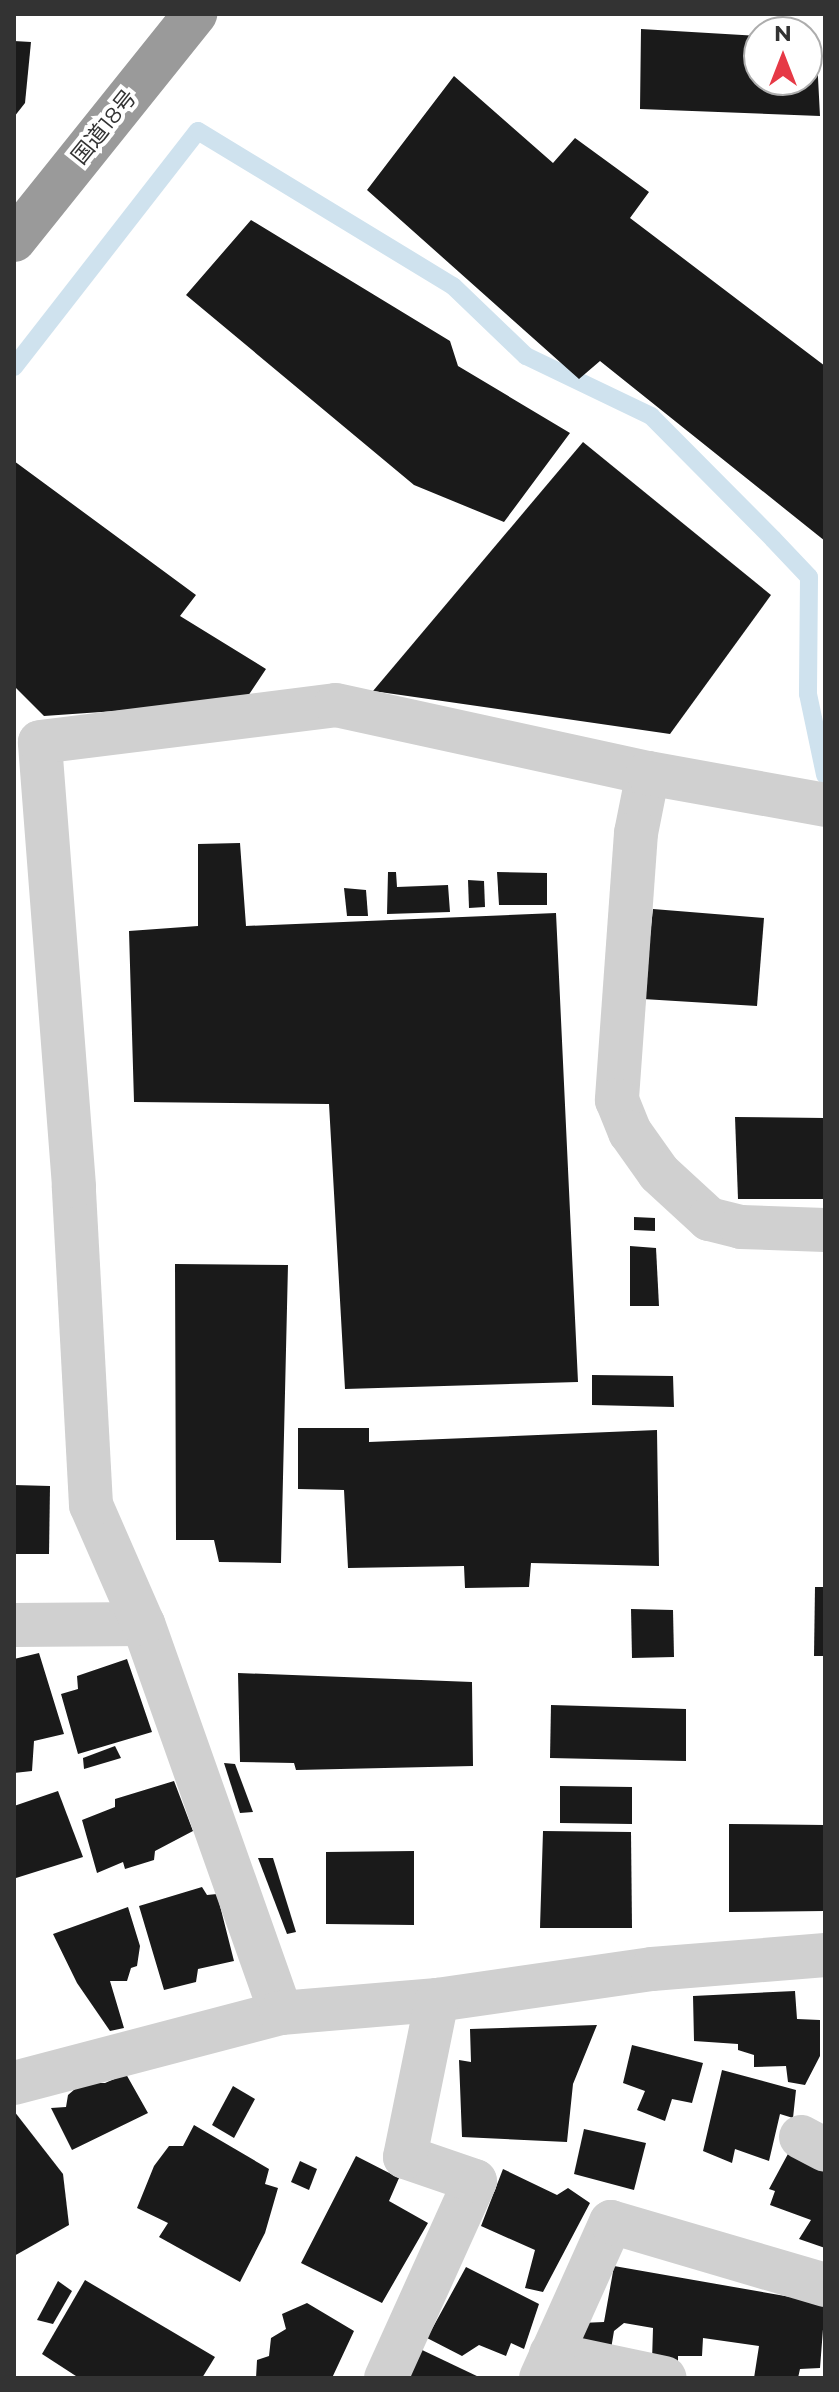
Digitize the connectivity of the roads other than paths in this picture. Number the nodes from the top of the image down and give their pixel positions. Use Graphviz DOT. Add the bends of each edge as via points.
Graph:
graph roads {
  1 [pos="195,14"];
  2 [pos="14,240"];
  3 [pos="23,736"];
  4 [pos="648,773"];
  5 [pos="825,805"];
  6 [pos="825,1230"];
  7 [pos="143,1624"];
  8 [pos="14,1625"];
  9 [pos="825,1955"];
  10 [pos="437,2000"];
  11 [pos="281,2013"];
  12 [pos="14,2083"];
  13 [pos="825,2285"];
  14 [pos="546,2366"];
  15 [pos="386,2378"];
  16 [pos="665,2378"];
  1 -- 2 [label="highway, 国道18号"];
  3 -- 4 [label="street" via="336,705"];
  3 -- 7 [label="street" via="74,1186 91,1505"];
  4 -- 5 [label="street"];
  4 -- 6 [label="street" via="636,833 614,1076 617,1100 630,1132 659,1173 709,1219 741,1227"];
  7 -- 8 [label="street"];
  7 -- 11 [label="street"];
  9 -- 10 [label="street" via="652,1969"];
  10 -- 11 [label="street"];
  10 -- 15 [label="street" via="405,2157 475,2181"];
  11 -- 12 [label="street"];
  13 -- 14 [label="street" via="611,2222"];
  14 -- 16 [label="street"];
}
